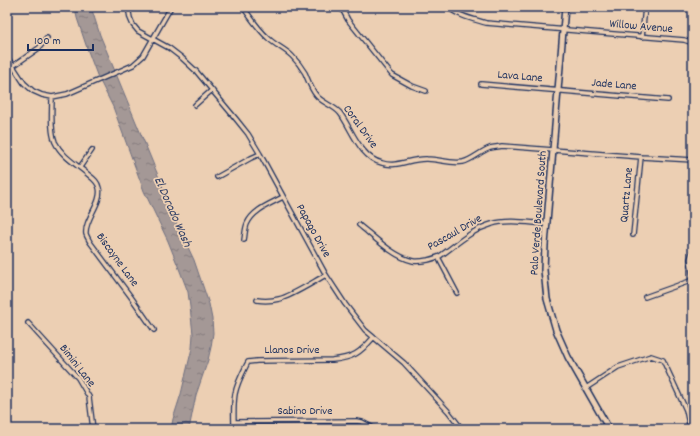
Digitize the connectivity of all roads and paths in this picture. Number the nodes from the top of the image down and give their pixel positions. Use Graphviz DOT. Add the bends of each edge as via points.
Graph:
graph roads {
  1 [pos="128,7"];
  2 [pos="171,7"];
  3 [pos="243,7"];
  4 [pos="341,7"];
  5 [pos="448,7"];
  6 [pos="565,7"];
  7 [pos="645,7"];
  8 [pos="563,30"];
  9 [pos="642,37"];
  10 [pos="47,38"];
  11 [pos="153,39"];
  12 [pos="693,43"];
  13 [pos="7,56"];
  14 [pos="13,66"];
  15 [pos="481,84"];
  16 [pos="212,90"];
  17 [pos="426,91"];
  18 [pos="558,91"];
  19 [pos="52,97"];
  20 [pos="668,100"];
  21 [pos="194,105"];
  22 [pos="92,150"];
  23 [pos="553,150"];
  24 [pos="260,154"];
  25 [pos="641,157"];
  26 [pos="693,160"];
  27 [pos="80,167"];
  28 [pos="217,177"];
  29 [pos="283,197"];
  30 [pos="547,224"];
  31 [pos="359,225"];
  32 [pos="633,235"];
  33 [pos="244,240"];
  34 [pos="693,249"];
  35 [pos="438,257"];
  36 [pos="326,275"];
  37 [pos="693,279"];
  38 [pos="458,293"];
  39 [pos="645,297"];
  40 [pos="257,300"];
  41 [pos="28,323"];
  42 [pos="154,330"];
  43 [pos="373,338"];
  44 [pos="586,388"];
  45 [pos="234,422"];
  46 [pos="93,429"];
  47 [pos="234,429"];
  48 [pos="375,429"];
  49 [pos="462,429"];
  50 [pos="609,429"];
  51 [pos="690,429"];
  1 -- 11 [label="street, Papago Drive" via="133,25 138,31"];
  2 -- 11 [label="street"];
  3 -- 23 [label="street, Coral Drive" via="269,39 292,56 304,71 315,94 339,112 369,157 382,164 391,165 417,159 464,162 490,148 502,146"];
  4 -- 17 [label="street" via="348,20 392,75"];
  5 -- 8 [label="street, Willow Avenue" via="486,23"];
  6 -- 8 [label="main road, Palo Verde Boulevard South"];
  7 -- 9 [label="street"];
  8 -- 9 [label="street, Willow Avenue"];
  8 -- 18 [label="main road, Palo Verde Boulevard South"];
  9 -- 12 [label="street, Willow Avenue"];
  10 -- 14 [label="street" via="39,48"];
  11 -- 16 [label="street, Papago Drive" via="182,58"];
  11 -- 19 [label="street" via="143,56 133,65 67,94"];
  13 -- 14 [label="street"];
  14 -- 19 [label="street" via="24,83 33,91"];
  15 -- 18 [label="street, Lava Lane"];
  16 -- 21 [label="street"];
  16 -- 24 [label="street, Papago Drive" via="248,134"];
  18 -- 20 [label="street, Jade Lane"];
  18 -- 23 [label="main road, Palo Verde Boulevard South"];
  19 -- 27 [label="street, Biscayne Lane" via="52,132 55,142 66,157"];
  22 -- 27 [label="street"];
  23 -- 25 [label="street, Coral Drive"];
  23 -- 30 [label="main road, Palo Verde Boulevard South"];
  24 -- 28 [label="street"];
  24 -- 29 [label="street, Papago Drive"];
  25 -- 26 [label="street, Coral Drive"];
  25 -- 32 [label="street, Quartz Lane"];
  27 -- 42 [label="street, Biscayne Lane" via="96,181 100,189 86,234"];
  29 -- 33 [label="street" via="253,215 247,224"];
  29 -- 36 [label="street, Papago Drive"];
  30 -- 35 [label="street, Pascaul Drive" via="505,221 483,226"];
  30 -- 44 [label="main road, Palo Verde Boulevard South" via="544,270 547,299 561,344"];
  31 -- 35 [label="street, Pascaul Drive" via="391,250 412,261"];
  34 -- 37 [label="street" via="690,259"];
  35 -- 38 [label="street"];
  36 -- 40 [label="street" via="279,299"];
  36 -- 43 [label="street, Papago Drive" via="358,322"];
  37 -- 39 [label="street"];
  41 -- 46 [label="street, Bimini Lane" via="78,378 89,397"];
  43 -- 45 [label="street, Llanos Drive" via="356,354 341,360 248,362 235,393"];
  43 -- 49 [label="street, Papago Drive" via="404,364"];
  44 -- 50 [label="main road, Palo Verde Boulevard South"];
  44 -- 51 [label="street" via="618,367 651,356 663,360 686,410"];
  45 -- 47 [label="street, Llanos Drive"];
  45 -- 48 [label="street, Sabino Drive" via="356,421"];
}
